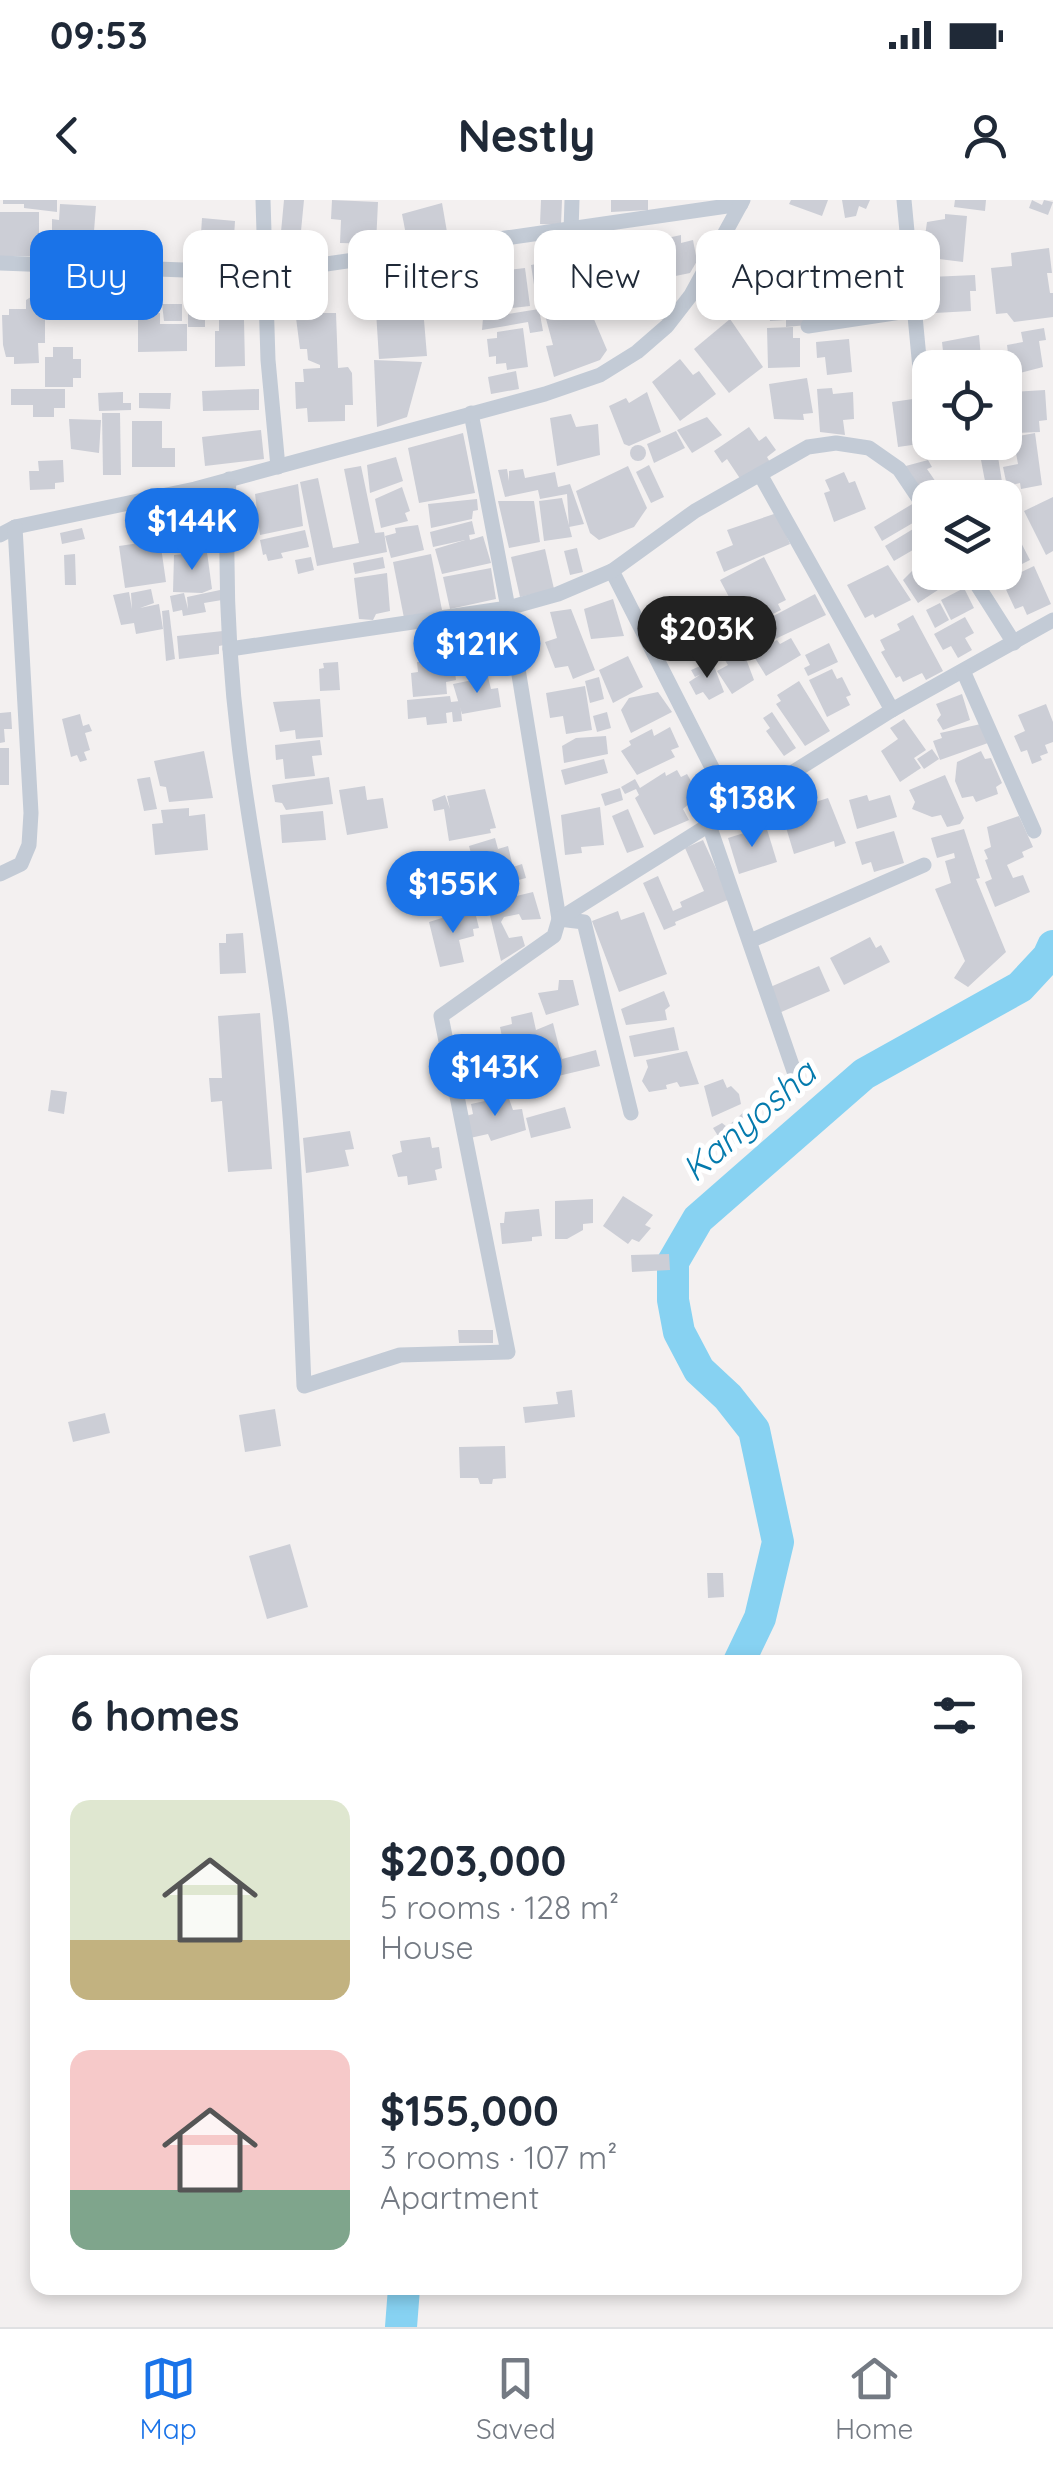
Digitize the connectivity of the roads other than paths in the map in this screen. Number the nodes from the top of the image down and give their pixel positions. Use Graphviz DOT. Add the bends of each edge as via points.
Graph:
graph roads {
  1 [pos="263,200"];
  2 [pos="572,200"];
  3 [pos="904,200"];
  4 [pos="742,202"];
  5 [pos="263,230"];
  6 [pos="571,230"];
  7 [pos="577,230"];
  8 [pos="907,230"];
  9 [pos="534,236"];
  10 [pos="0,263"];
  11 [pos="328,263"];
  12 [pos="183,269"];
  13 [pos="267,320"];
  14 [pos="848,320"];
  15 [pos="915,320"];
  16 [pos="808,326"];
  17 [pos="918,350"];
  18 [pos="471,413"];
  19 [pos="278,467"];
  20 [pos="760,476"];
  21 [pos="229,480"];
  22 [pos="912,488"];
  23 [pos="16,528"];
  24 [pos="0,536"];
  25 [pos="612,571"];
  26 [pos="980,590"];
  27 [pos="508,608"];
  28 [pos="1053,620"];
  29 [pos="1014,643"];
  30 [pos="230,649"];
  31 [pos="964,673"];
  32 [pos="892,710"];
  33 [pos="733,808"];
  34 [pos="709,825"];
  35 [pos="1034,831"];
  36 [pos="924,865"];
  37 [pos="0,874"];
  38 [pos="559,919"];
  39 [pos="750,941"];
  40 [pos="795,1074"];
  41 [pos="631,1113"];
  1 -- 5 [label="street"];
  2 -- 6 [label="street"];
  3 -- 8 [label="street"];
  4 -- 7 [label="street"];
  4 -- 18 [label="street" via="691,294 637,352 600,375"];
  9 -- 11 [label="street"];
  10 -- 12 [label="street"];
  13 -- 19 [label="street"];
  14 -- 16 [label="street"];
  15 -- 17 [label="street"];
  18 -- 19 [label="street"];
  18 -- 27 [label="street"];
  19 -- 21 [label="street"];
  20 -- 22 [label="street" via="808,448 836,444 868,448 899,469"];
  20 -- 25 [label="street" via="695,511"];
  20 -- 32 [label="street"];
  21 -- 23 [label="street"];
  21 -- 30 [label="street"];
  23 -- 24 [label="street"];
  23 -- 37 [label="street" via="31,813 21,864"];
  25 -- 27 [label="street"];
  25 -- 33 [label="street"];
  26 -- 29 [label="street"];
  27 -- 30 [label="street"];
  27 -- 38 [label="street"];
  28 -- 29 [label="street"];
  29 -- 31 [label="street"];
  30 -- 38 [label="street" via="280,1021 296,1188 304,1386 400,1355 508,1352 441,1016 554,936"];
  31 -- 32 [label="street"];
  31 -- 35 [label="street"];
  32 -- 33 [label="street"];
  33 -- 34 [label="street"];
  34 -- 38 [label="street"];
  34 -- 39 [label="street"];
  36 -- 39 [label="street"];
  38 -- 41 [label="street" via="584,922"];
  39 -- 40 [label="street"];
}
